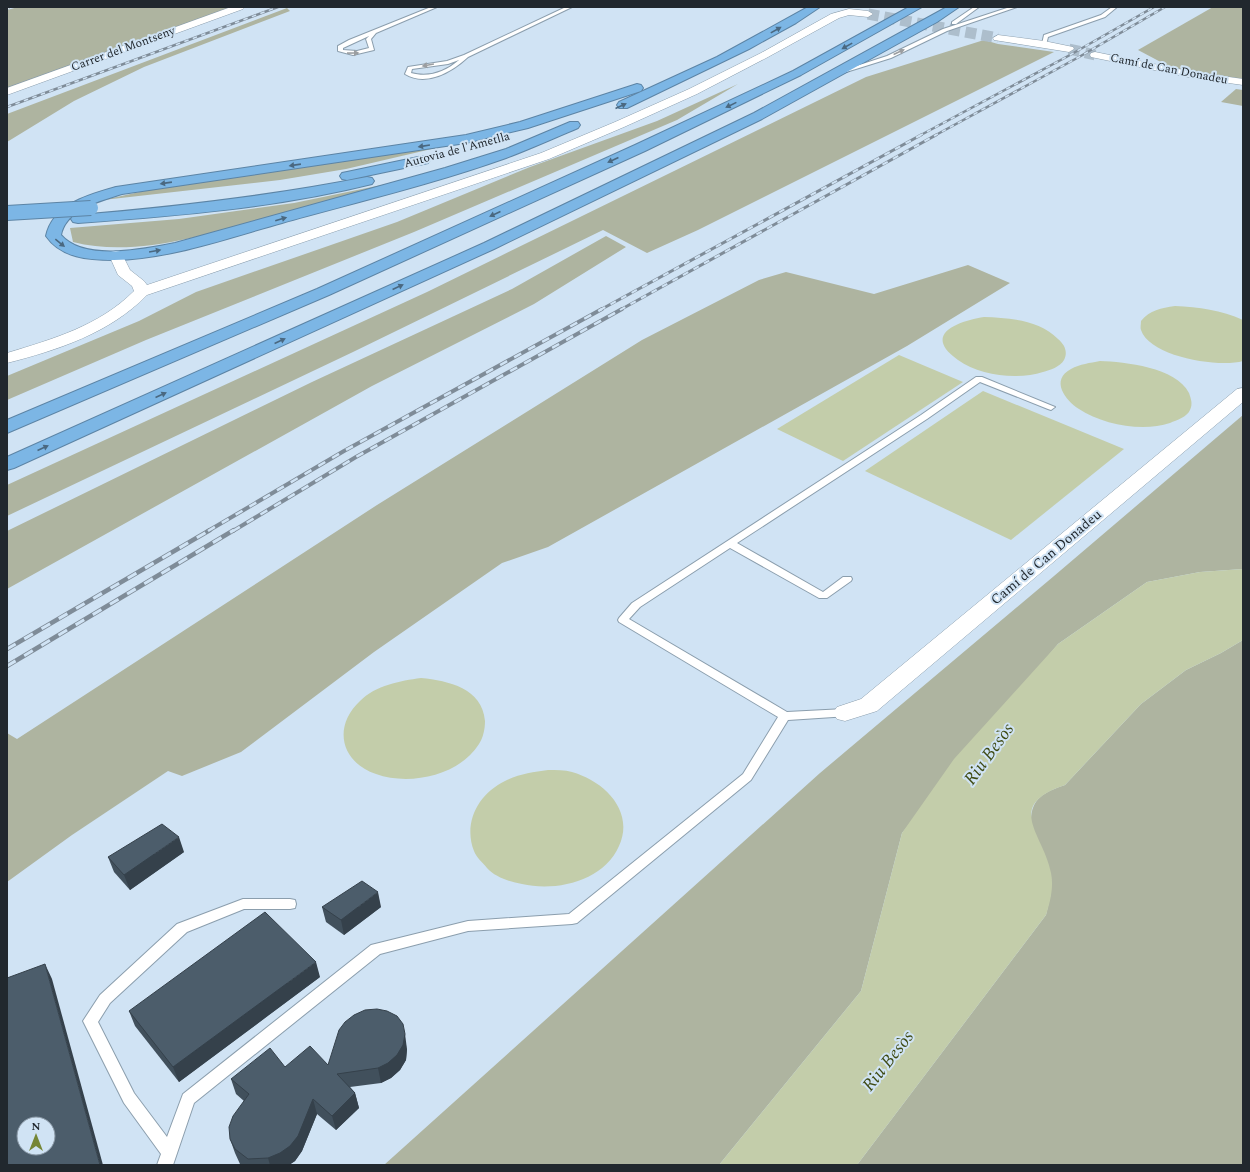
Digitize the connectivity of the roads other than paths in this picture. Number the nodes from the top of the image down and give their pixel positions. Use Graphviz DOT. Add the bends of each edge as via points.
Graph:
graph roads {
  1 [pos="240,7"];
  2 [pos="434,7"];
  3 [pos="570,7"];
  4 [pos="797,7"];
  5 [pos="815,7"];
  6 [pos="917,7"];
  7 [pos="954,7"];
  8 [pos="977,7"];
  9 [pos="1016,7"];
  10 [pos="1115,7"];
  11 [pos="868,14"];
  12 [pos="945,30"];
  13 [pos="374,32"];
  14 [pos="998,38"];
  15 [pos="1044,44"];
  16 [pos="1069,49"];
  17 [pos="1095,55"];
  18 [pos="466,56"];
  19 [pos="836,74"];
  20 [pos="1243,82"];
  21 [pos="636,88"];
  22 [pos="7,92"];
  23 [pos="615,108"];
  24 [pos="587,120"];
  25 [pos="574,125"];
  26 [pos="7,213"];
  27 [pos="7,222"];
  28 [pos="116,255"];
  29 [pos="142,292"];
  30 [pos="7,358"];
  31 [pos="1243,394"];
  32 [pos="1051,407"];
  33 [pos="7,427"];
  34 [pos="7,464"];
  35 [pos="729,543"];
  36 [pos="847,579"];
  37 [pos="845,713"];
  38 [pos="785,716"];
  39 [pos="290,904"];
  40 [pos="169,1152"];
  41 [pos="165,1165"];
  1 -- 22 [label="street, Carrer del Montseny"];
  2 -- 13 [label="lane"];
  3 -- 18 [label="lane"];
  4 -- 21 [label="highway, Autovia de l'Ametlla" via="716,50"];
  23 -- 5 [label="highway, one-way" via="713,62"];
  6 -- 33 [label="highway, one-way" via="797,72 633,151 323,292"];
  7 -- 19 [label="highway"];
  8 -- 12 [label="lane"];
  9 -- 12 [label="lane"];
  10 -- 15 [label="lane" via="1103,16 1046,36"];
  11 -- 29 [label="street" via="850,12 835,16 688,94 545,156"];
  19 -- 12 [label="lane, one-way" via="889,57"];
  13 -- 13 [label="lane, one-way" via="340,47 341,51 356,53 372,49 368,40"];
  14 -- 15 [label="street"];
  15 -- 16 [label="street"];
  17 -- 20 [label="street, Camí de Can Donadeu" via="1193,75"];
  18 -- 18 [label="lane, one-way" via="448,62 410,68 408,74 430,77 445,73"];
  34 -- 19 [label="highway, one-way" via="489,246 758,116"];
  21 -- 26 [label="highway, Autovia de l'Ametlla, bridge" via="522,133 432,158 329,180 220,196"];
  21 -- 28 [label="highway, one-way" via="524,125 466,139 121,190 78,206 61,217 53,230 56,241 69,249"];
  24 -- 25 [label="highway"];
  25 -- 27 [label="highway" via="513,146 363,182 186,209 78,219"];
  28 -- 25 [label="highway, one-way" via="154,252 198,242 438,175 502,154"];
  28 -- 29 [label="street" via="123,272 139,284"];
  29 -- 30 [label="street" via="117,316 62,340"];
  31 -- 37 [label="street, Camí de Can Donadeu" via="869,705"];
  32 -- 35 [label="lane" via="979,379"];
  35 -- 36 [label="lane" via="823,596"];
  35 -- 38 [label="lane" via="636,605 623,620"];
  37 -- 38 [label="lane"];
  38 -- 40 [label="lane" via="747,777 572,919 468,926 376,949 188,1099"];
  39 -- 40 [label="lane" via="243,904 182,928 105,999 90,1021 129,1098"];
  40 -- 41 [label="lane"];
}
